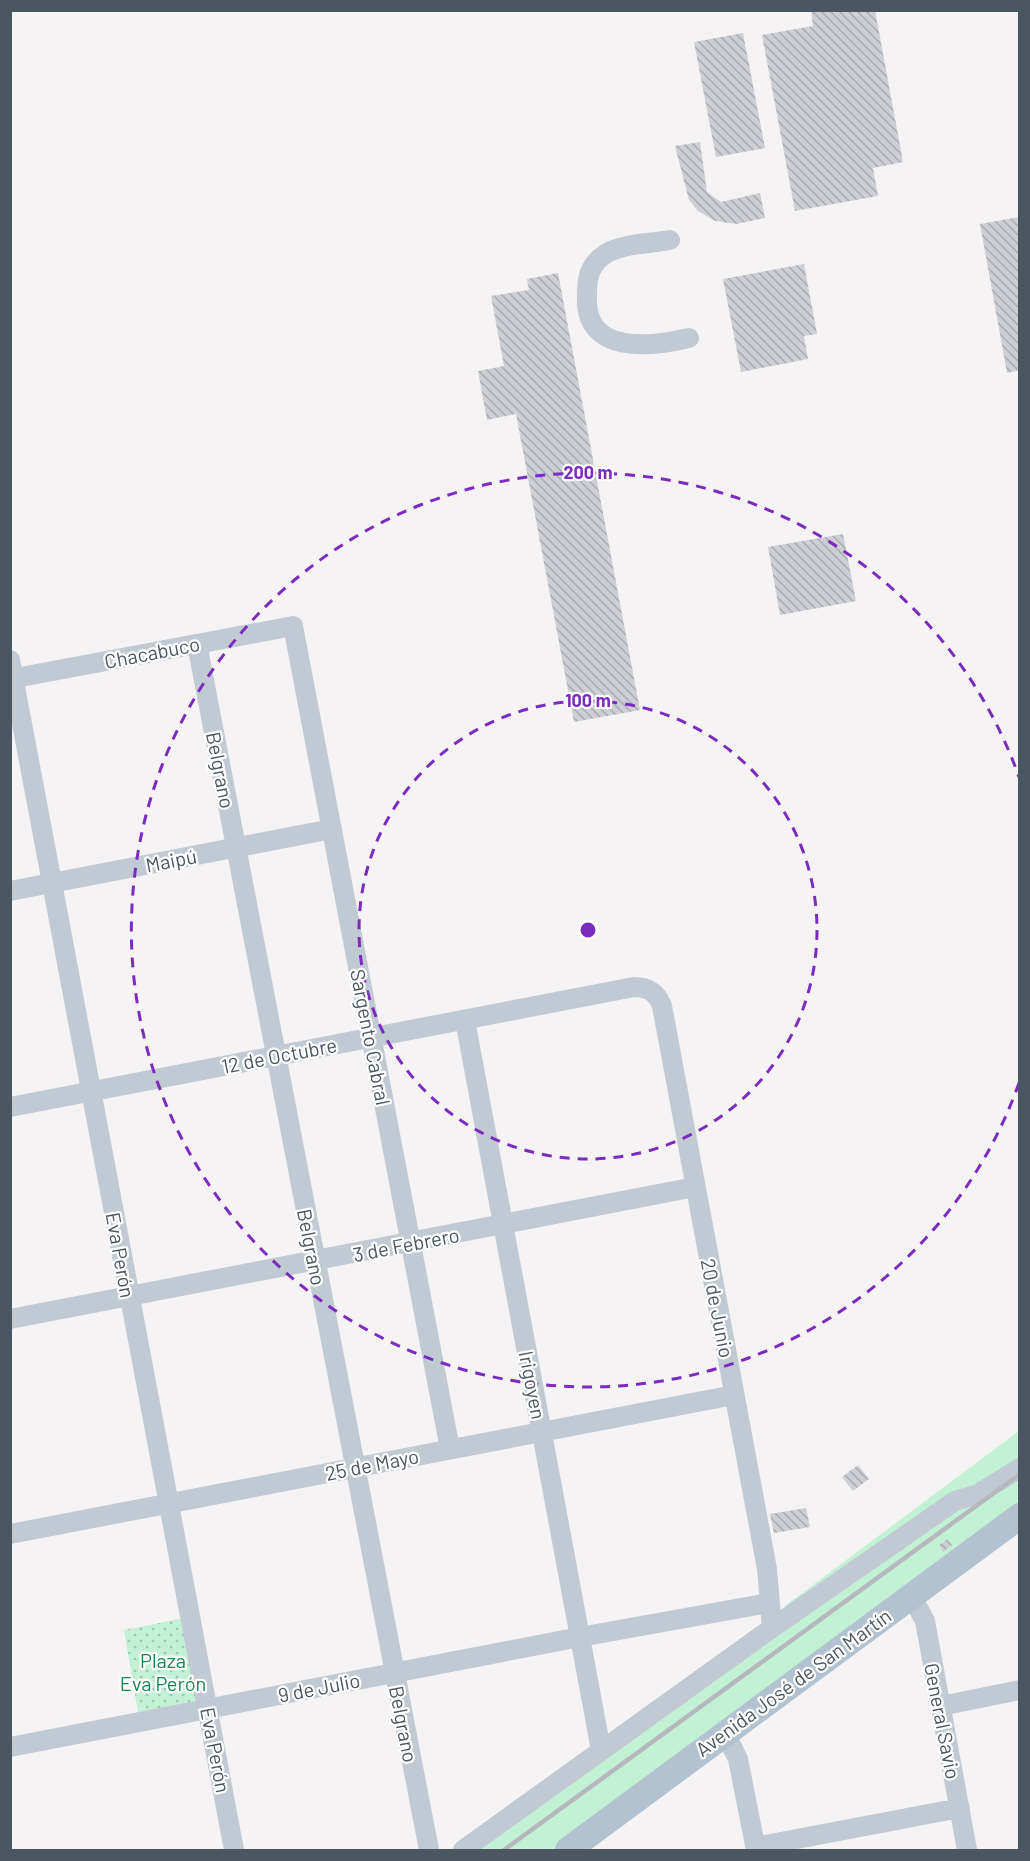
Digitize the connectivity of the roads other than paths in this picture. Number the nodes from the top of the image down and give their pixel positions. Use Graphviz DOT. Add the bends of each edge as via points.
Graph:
graph roads {
  1 [pos="670,240"];
  2 [pos="689,338"];
  3 [pos="293,626"];
  4 [pos="197,644"];
  5 [pos="12,672"];
  6 [pos="332,829"];
  7 [pos="235,847"];
  8 [pos="52,883"];
  9 [pos="10,891"];
  10 [pos="652,992"];
  11 [pos="465,1020"];
  12 [pos="372,1038"];
  13 [pos="276,1056"];
  14 [pos="92,1091"];
  15 [pos="10,1107"];
  16 [pos="695,1187"];
  17 [pos="503,1225"];
  18 [pos="411,1243"];
  19 [pos="315,1261"];
  20 [pos="129,1297"];
  21 [pos="10,1319"];
  22 [pos="734,1395"];
  23 [pos="542,1431"];
  24 [pos="450,1449"];
  25 [pos="355,1467"];
  26 [pos="1020,1467"];
  27 [pos="169,1504"];
  28 [pos="1020,1515"];
  29 [pos="10,1534"];
  30 [pos="911,1595"];
  31 [pos="769,1603"];
  32 [pos="772,1628"];
  33 [pos="580,1637"];
  34 [pos="394,1672"];
  35 [pos="1020,1689"];
  36 [pos="940,1706"];
  37 [pos="208,1709"];
  38 [pos="725,1733"];
  39 [pos="10,1747"];
  40 [pos="601,1750"];
  41 [pos="960,1808"];
  42 [pos="756,1849"];
  43 [pos="234,1851"];
  44 [pos="429,1851"];
  45 [pos="463,1851"];
  46 [pos="568,1851"];
  47 [pos="968,1851"];
  1 -- 2 [label="street" via="621,248 601,258 587,276 586,302 595,327 609,339 657,346"];
  3 -- 4 [label="street, Chacabuco"];
  3 -- 6 [label="street, Sargento Cabral"];
  4 -- 5 [label="street, Chacabuco"];
  4 -- 7 [label="street, Belgrano"];
  5 -- 8 [label="street, Eva Perón"];
  6 -- 7 [label="street, Maipú"];
  6 -- 12 [label="street, Sargento Cabral"];
  7 -- 8 [label="street, Maipú"];
  7 -- 13 [label="street, Belgrano"];
  8 -- 9 [label="street, Maipú"];
  8 -- 14 [label="street, Eva Perón"];
  10 -- 11 [label="street, 12 de Octubre" via="634,987"];
  10 -- 16 [label="street, 20 de Junio" via="662,1006"];
  11 -- 12 [label="street, 12 de Octubre"];
  11 -- 17 [label="street, Irigoyen"];
  12 -- 13 [label="street, 12 de Octubre"];
  12 -- 18 [label="street, Sargento Cabral"];
  13 -- 14 [label="street, 12 de Octubre"];
  13 -- 19 [label="street, Belgrano"];
  14 -- 15 [label="street, 12 de Octubre"];
  14 -- 20 [label="street, Eva Perón"];
  16 -- 17 [label="street, 3 de Febrero"];
  16 -- 22 [label="street, 20 de Junio"];
  17 -- 18 [label="street, 3 de Febrero"];
  17 -- 23 [label="street, Irigoyen"];
  18 -- 19 [label="street, 3 de Febrero"];
  18 -- 24 [label="street, Sargento Cabral"];
  19 -- 20 [label="street, 3 de Febrero"];
  19 -- 25 [label="street, Belgrano"];
  20 -- 21 [label="street, 3 de Febrero"];
  20 -- 27 [label="street, Eva Perón"];
  22 -- 23 [label="street, 25 de Mayo"];
  22 -- 31 [label="street, 20 de Junio" via="767,1569"];
  23 -- 24 [label="street, 25 de Mayo"];
  23 -- 33 [label="street, Irigoyen"];
  24 -- 25 [label="street, 25 de Mayo"];
  25 -- 27 [label="street, 25 de Mayo"];
  25 -- 34 [label="street, Belgrano"];
  26 -- 32 [label="street" via="978,1494 955,1501"];
  27 -- 29 [label="street, 25 de Mayo"];
  27 -- 37 [label="street, Eva Perón"];
  28 -- 30 [label="main road, Avenida José de San Martín"];
  30 -- 36 [label="street, General Savio" via="925,1621"];
  30 -- 38 [label="main road, Avenida José de San Martín"];
  31 -- 32 [label="street, 20 de Junio"];
  31 -- 33 [label="street, 9 de Julio"];
  32 -- 40 [label="street"];
  33 -- 34 [label="street, 9 de Julio"];
  33 -- 40 [label="street, Irigoyen"];
  34 -- 37 [label="street, 9 de Julio"];
  34 -- 44 [label="street, Belgrano"];
  35 -- 36 [label="street"];
  36 -- 41 [label="street, General Savio"];
  37 -- 39 [label="street, 9 de Julio"];
  37 -- 43 [label="street, Eva Perón"];
  38 -- 42 [label="street" via="738,1759"];
  38 -- 46 [label="main road, Avenida José de San Martín"];
  40 -- 45 [label="street"];
  41 -- 42 [label="street"];
  41 -- 47 [label="street, General Savio"];
}
